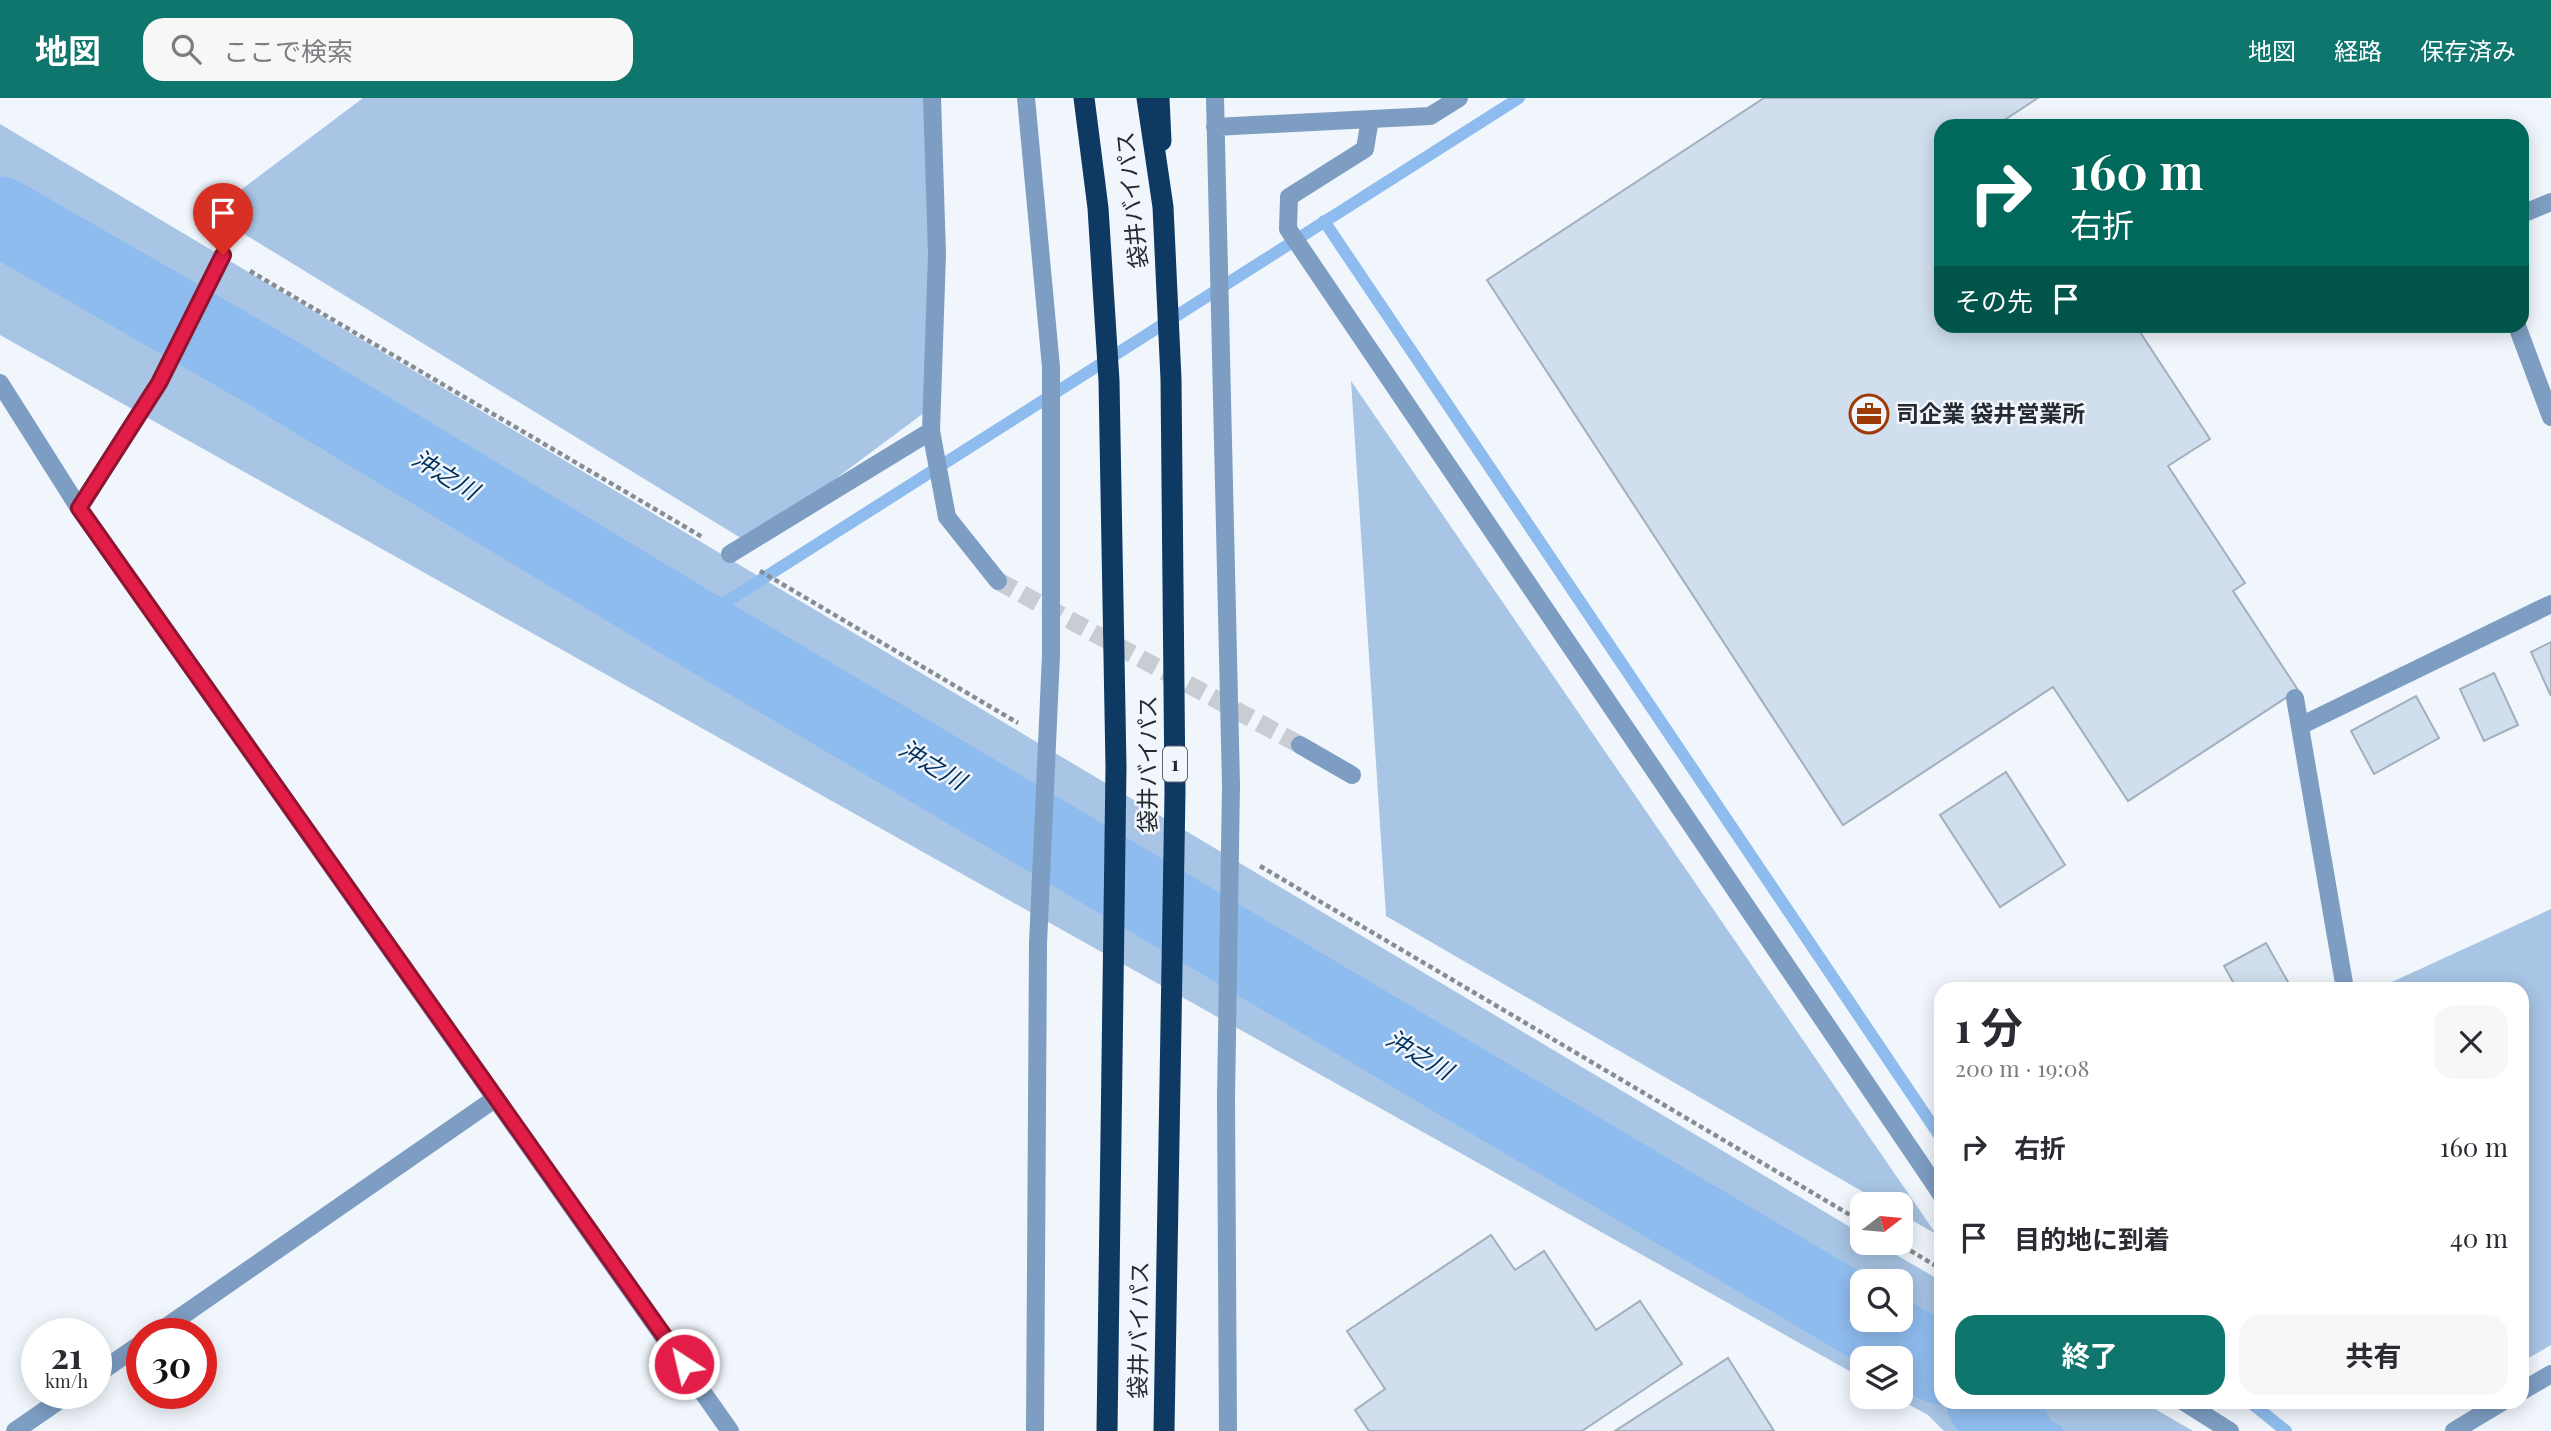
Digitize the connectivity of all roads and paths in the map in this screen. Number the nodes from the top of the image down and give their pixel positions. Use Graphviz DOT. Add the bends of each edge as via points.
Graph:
graph roads {
  1 [pos="932,98"];
  2 [pos="1026,98"];
  3 [pos="1078,98"];
  4 [pos="1084,98"];
  5 [pos="1147,98"];
  6 [pos="1159,98"];
  7 [pos="1215,98"];
  8 [pos="1459,98"];
  9 [pos="1370,119"];
  10 [pos="1215,127"];
  11 [pos="2551,202"];
  12 [pos="1163,207"];
  13 [pos="1098,208"];
  14 [pos="2529,211"];
  15 [pos="223,255"];
  16 [pos="2519,333"];
  17 [pos="0,383"];
  18 [pos="2551,417"];
  19 [pos="931,431"];
  20 [pos="79,508"];
  21 [pos="730,554"];
  22 [pos="998,581"];
  23 [pos="2551,604"];
  24 [pos="2295,698"];
  25 [pos="2300,726"];
  26 [pos="1300,745"];
  27 [pos="1352,775"];
  28 [pos="2344,982"];
  29 [pos="496,1098"];
  30 [pos="1934,1184"];
  31 [pos="1913,1252"];
  32 [pos="1934,1265"];
  33 [pos="179,1318"];
  34 [pos="2551,1374"];
  35 [pos="2529,1387"];
  36 [pos="47,1409"];
  37 [pos="2195,1409"];
  38 [pos="2473,1409"];
  39 [pos="15,1431"];
  40 [pos="730,1431"];
  41 [pos="1035,1431"];
  42 [pos="1107,1431"];
  43 [pos="1164,1431"];
  44 [pos="1228,1431"];
  45 [pos="2230,1431"];
  46 [pos="2454,1431"];
  1 -- 19 [label="street" via="937,254"];
  2 -- 41 [label="street, bridge" via="1051,367 1051,655 1038,944"];
  3 -- 13 [label="highway"];
  4 -- 13 [label="highway, 袋井バイパス, bridge"];
  5 -- 12 [label="highway, 袋井バイパス / 1, bridge"];
  6 -- 12 [label="highway"];
  7 -- 10 [label="street"];
  8 -- 9 [label="street" via="1430,116"];
  9 -- 10 [label="street"];
  9 -- 30 [label="street" via="1365,149 1289,197 1288,229"];
  10 -- 44 [label="street, bridge" via="1231,785 1226,1098"];
  11 -- 14 [label="street"];
  12 -- 43 [label="highway, 袋井バイパス / 1, bridge" via="1171,379 1175,779"];
  13 -- 42 [label="highway, 袋井バイパス, bridge" via="1109,381 1116,767"];
  15 -- 20 [label="street" via="159,383"];
  16 -- 18 [label="street"];
  17 -- 20 [label="street"];
  19 -- 21 [label="street"];
  19 -- 22 [label="street" via="947,517"];
  20 -- 29 [label="street"];
  23 -- 25 [label="street"];
  24 -- 25 [label="street"];
  25 -- 28 [label="street"];
  26 -- 27 [label="street"];
  29 -- 33 [label="street"];
  29 -- 40 [label="street"];
  31 -- 32 [label="path"];
  34 -- 35 [label="street"];
  36 -- 39 [label="street"];
  37 -- 45 [label="street"];
  38 -- 46 [label="street"];
}
